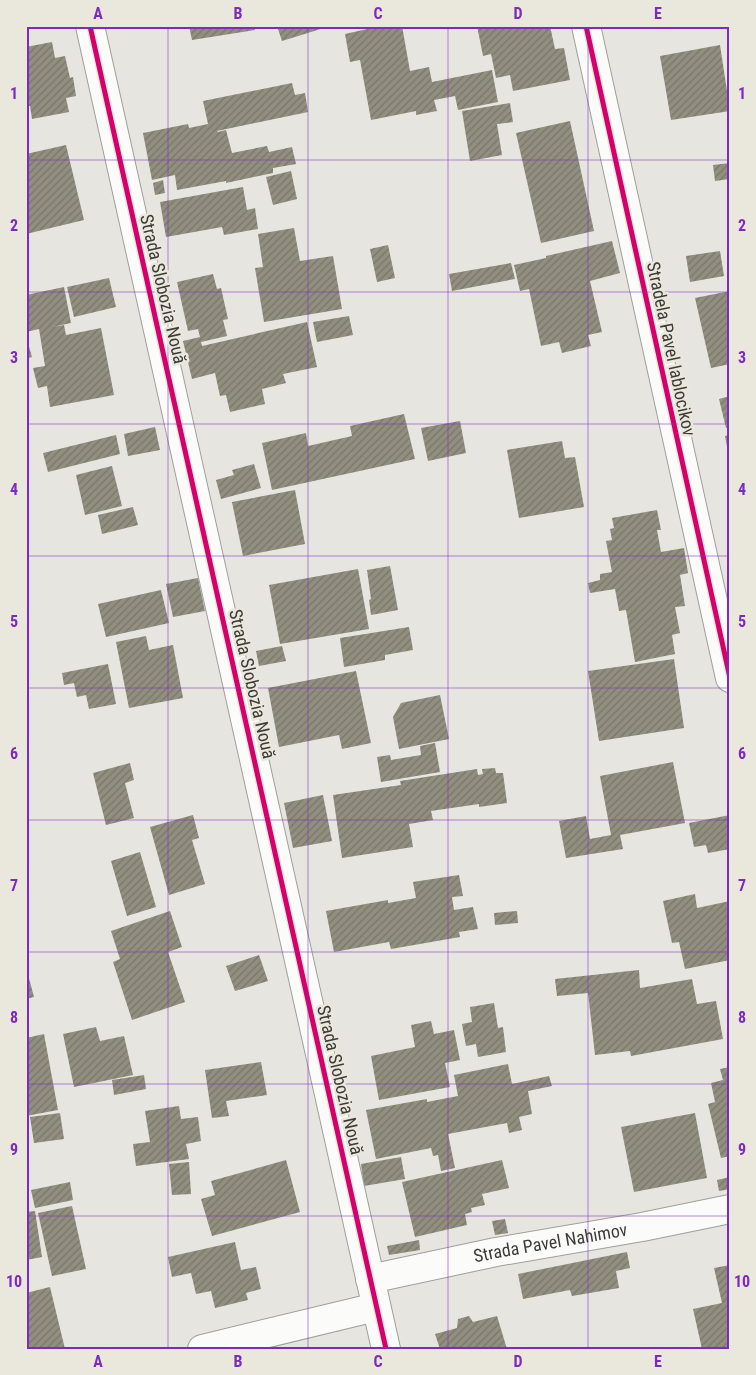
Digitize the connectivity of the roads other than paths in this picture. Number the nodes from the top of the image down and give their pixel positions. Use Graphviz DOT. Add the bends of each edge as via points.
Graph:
graph roads {
  1 [pos="90,26"];
  2 [pos="586,26"];
  3 [pos="730,678"];
  4 [pos="730,1209"];
  5 [pos="370,1279"];
  6 [pos="376,1307"];
  7 [pos="202,1349"];
  8 [pos="386,1349"];
  1 -- 5 [label="street, Strada Slobozia Nouă"];
  2 -- 3 [label="street, Stradela Pavel Iablocikov"];
  4 -- 5 [label="street, Strada Pavel Nahimov"];
  5 -- 6 [label="street, Strada Slobozia Nouă"];
  6 -- 7 [label="street"];
  6 -- 8 [label="street, Strada Slobozia Nouă"];
}
